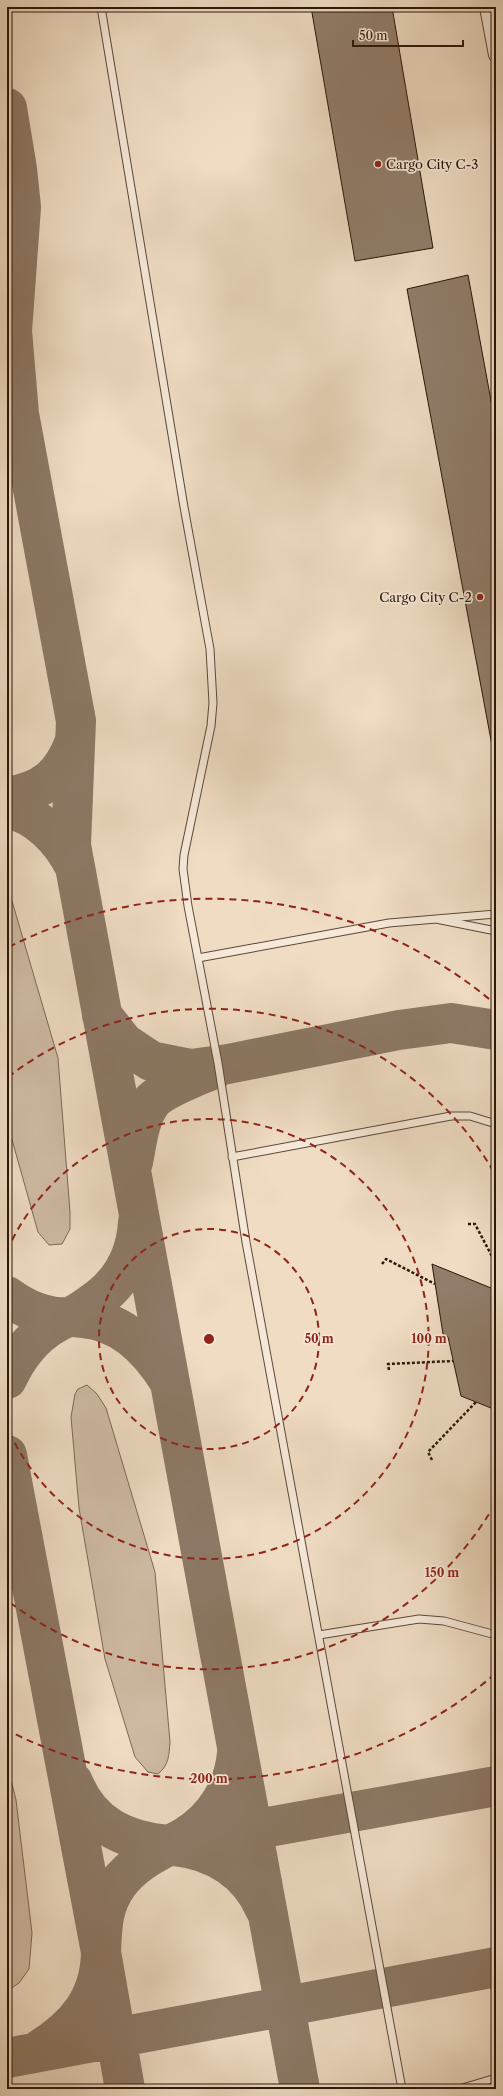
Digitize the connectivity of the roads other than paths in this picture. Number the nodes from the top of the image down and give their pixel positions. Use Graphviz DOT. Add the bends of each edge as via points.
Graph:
graph roads {
  1 [pos="101,7"];
  2 [pos="487,7"];
  3 [pos="496,55"];
  4 [pos="496,914"];
  5 [pos="436,919"];
  6 [pos="496,931"];
  7 [pos="198,958"];
  8 [pos="496,1124"];
  9 [pos="232,1157"];
  10 [pos="319,1635"];
  11 [pos="496,1635"];
  12 [pos="496,2078"];
  13 [pos="402,2089"];
  14 [pos="459,2089"];
  1 -- 7 [label="lane" via="210,649 213,703 211,726 186,838 183,870"];
  2 -- 3 [label="street"];
  4 -- 5 [label="lane"];
  5 -- 6 [label="lane"];
  5 -- 7 [label="lane" via="389,923"];
  7 -- 9 [label="lane" via="218,1063"];
  8 -- 9 [label="lane" via="470,1116 451,1116"];
  9 -- 10 [label="lane"];
  10 -- 11 [label="lane" via="419,1619 444,1621"];
  10 -- 13 [label="lane"];
  12 -- 14 [label="lane"];
}
